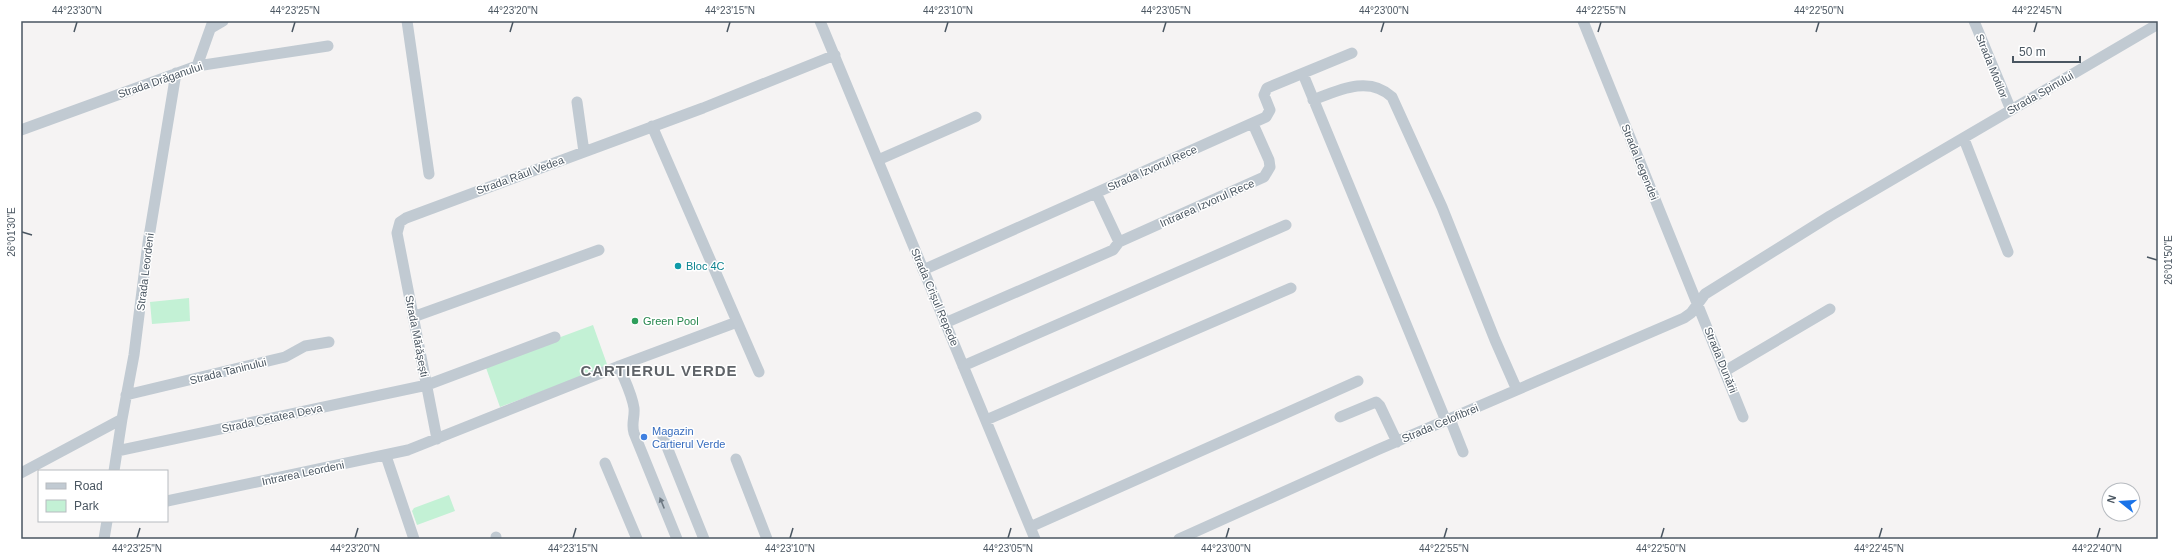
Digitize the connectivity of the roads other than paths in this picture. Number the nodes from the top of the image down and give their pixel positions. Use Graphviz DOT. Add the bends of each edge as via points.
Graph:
graph roads {
  1 [pos="223,21"];
  2 [pos="407,21"];
  3 [pos="820,21"];
  4 [pos="1583,21"];
  5 [pos="1974,21"];
  6 [pos="212,24"];
  7 [pos="2157,28"];
  8 [pos="328,46"];
  9 [pos="1352,53"];
  10 [pos="835,56"];
  11 [pos="197,66"];
  12 [pos="176,73"];
  13 [pos="1303,74"];
  14 [pos="1313,100"];
  15 [pos="577,102"];
  16 [pos="2011,110"];
  17 [pos="976,117"];
  18 [pos="1253,124"];
  19 [pos="652,126"];
  20 [pos="21,130"];
  21 [pos="1964,139"];
  22 [pos="584,152"];
  23 [pos="878,160"];
  24 [pos="429,174"];
  25 [pos="1096,193"];
  26 [pos="1286,225"];
  27 [pos="397,232"];
  28 [pos="1119,242"];
  29 [pos="599,250"];
  30 [pos="2008,252"];
  31 [pos="924,270"];
  32 [pos="1291,288"];
  33 [pos="1698,303"];
  34 [pos="1830,309"];
  35 [pos="413,317"];
  36 [pos="737,322"];
  37 [pos="946,323"];
  38 [pos="555,337"];
  39 [pos="329,342"];
  40 [pos="619,366"];
  41 [pos="963,366"];
  42 [pos="1725,371"];
  43 [pos="759,372"];
  44 [pos="1358,381"];
  45 [pos="427,385"];
  46 [pos="1517,390"];
  47 [pos="126,395"];
  48 [pos="1340,417"];
  49 [pos="1743,417"];
  50 [pos="122,419"];
  51 [pos="986,420"];
  52 [pos="1448,420"];
  53 [pos="663,437"];
  54 [pos="437,439"];
  55 [pos="1397,442"];
  56 [pos="117,451"];
  57 [pos="1463,452"];
  58 [pos="386,456"];
  59 [pos="736,459"];
  60 [pos="605,463"];
  61 [pos="114,470"];
  62 [pos="21,473"];
  63 [pos="168,501"];
  64 [pos="107,522"];
  65 [pos="1030,527"];
  66 [pos="104,539"];
  67 [pos="414,539"];
  68 [pos="637,539"];
  69 [pos="677,539"];
  70 [pos="704,539"];
  71 [pos="767,539"];
  72 [pos="1035,539"];
  73 [pos="1179,539"];
  1 -- 6 [label="street"];
  2 -- 24 [label="street"];
  3 -- 10 [label="street, Strada Crișul Repede"];
  4 -- 33 [label="street, Strada Legendei"];
  5 -- 16 [label="street, Strada Motilor"];
  6 -- 11 [label="street"];
  7 -- 16 [label="street, Strada Spinului"];
  8 -- 11 [label="street, Strada Drăganului"];
  9 -- 13 [label="street, Strada Izvorul Rece"];
  10 -- 19 [label="street, Strada Râul Vedea"];
  10 -- 23 [label="street, Strada Crișul Repede"];
  11 -- 12 [label="street, Strada Drăganului"];
  12 -- 20 [label="street, Strada Drăganului"];
  12 -- 47 [label="street, Strada Leordeni"];
  13 -- 14 [label="street"];
  13 -- 18 [label="street, Strada Izvorul Rece" via="1267,88 1264,95 1269,114"];
  14 -- 46 [label="street" via="1358,85 1379,88 1392,98 1442,207"];
  14 -- 52 [label="street"];
  15 -- 22 [label="street"];
  16 -- 21 [label="street, Strada Spinului"];
  17 -- 23 [label="street"];
  18 -- 25 [label="street, Strada Izvorul Rece"];
  18 -- 28 [label="street, Intrarea Izvorul Rece" via="1269,160 1270,166 1264,177"];
  19 -- 22 [label="street, Strada Râul Vedea"];
  19 -- 36 [label="street"];
  21 -- 30 [label="street"];
  21 -- 33 [label="street, Strada Spinului" via="1830,216 1705,294"];
  22 -- 27 [label="street, Strada Râul Vedea" via="406,218 400,222"];
  23 -- 31 [label="street, Strada Crișul Repede"];
  25 -- 28 [label="street"];
  25 -- 31 [label="street, Strada Izvorul Rece"];
  26 -- 41 [label="street"];
  27 -- 35 [label="street, Strada Mărășești"];
  28 -- 37 [label="street, Intrarea Izvorul Rece" via="1113,250"];
  29 -- 35 [label="street"];
  31 -- 37 [label="street, Strada Crișul Repede"];
  32 -- 51 [label="street"];
  33 -- 42 [label="street, Strada Dunării"];
  33 -- 46 [label="street, Strada Celofibrei" via="1684,318"];
  34 -- 42 [label="street"];
  35 -- 45 [label="street, Strada Mărășești"];
  36 -- 40 [label="street, Intrarea Leordeni"];
  36 -- 43 [label="street"];
  37 -- 41 [label="street, Strada Crișul Repede"];
  38 -- 45 [label="street, Strada Cetatea Deva"];
  39 -- 47 [label="street, Strada Taninului" via="305,346 285,357"];
  40 -- 54 [label="street, Intrarea Leordeni"];
  69 -- 40 [label="street, one-way" via="635,437 632,401"];
  41 -- 51 [label="street, Strada Crișul Repede"];
  42 -- 49 [label="street, Strada Dunării"];
  44 -- 65 [label="street"];
  45 -- 54 [label="street, Strada Mărășești"];
  45 -- 56 [label="street, Strada Cetatea Deva"];
  46 -- 52 [label="street, Strada Celofibrei"];
  47 -- 50 [label="street, Strada Leordeni"];
  48 -- 55 [label="street" via="1376,402"];
  50 -- 56 [label="street, Strada Leordeni"];
  50 -- 62 [label="street"];
  51 -- 65 [label="street, Strada Crișul Repede"];
  52 -- 55 [label="street, Strada Celofibrei"];
  52 -- 57 [label="street"];
  53 -- 70 [label="street"];
  54 -- 58 [label="street, Intrarea Leordeni"];
  55 -- 73 [label="street, Strada Celofibrei"];
  56 -- 61 [label="street, Strada Leordeni"];
  58 -- 63 [label="street, Intrarea Leordeni"];
  58 -- 67 [label="street"];
  59 -- 71 [label="street"];
  60 -- 68 [label="street"];
  64 -- 66 [label="street"];
  65 -- 72 [label="street, Strada Crișul Repede"];
}
